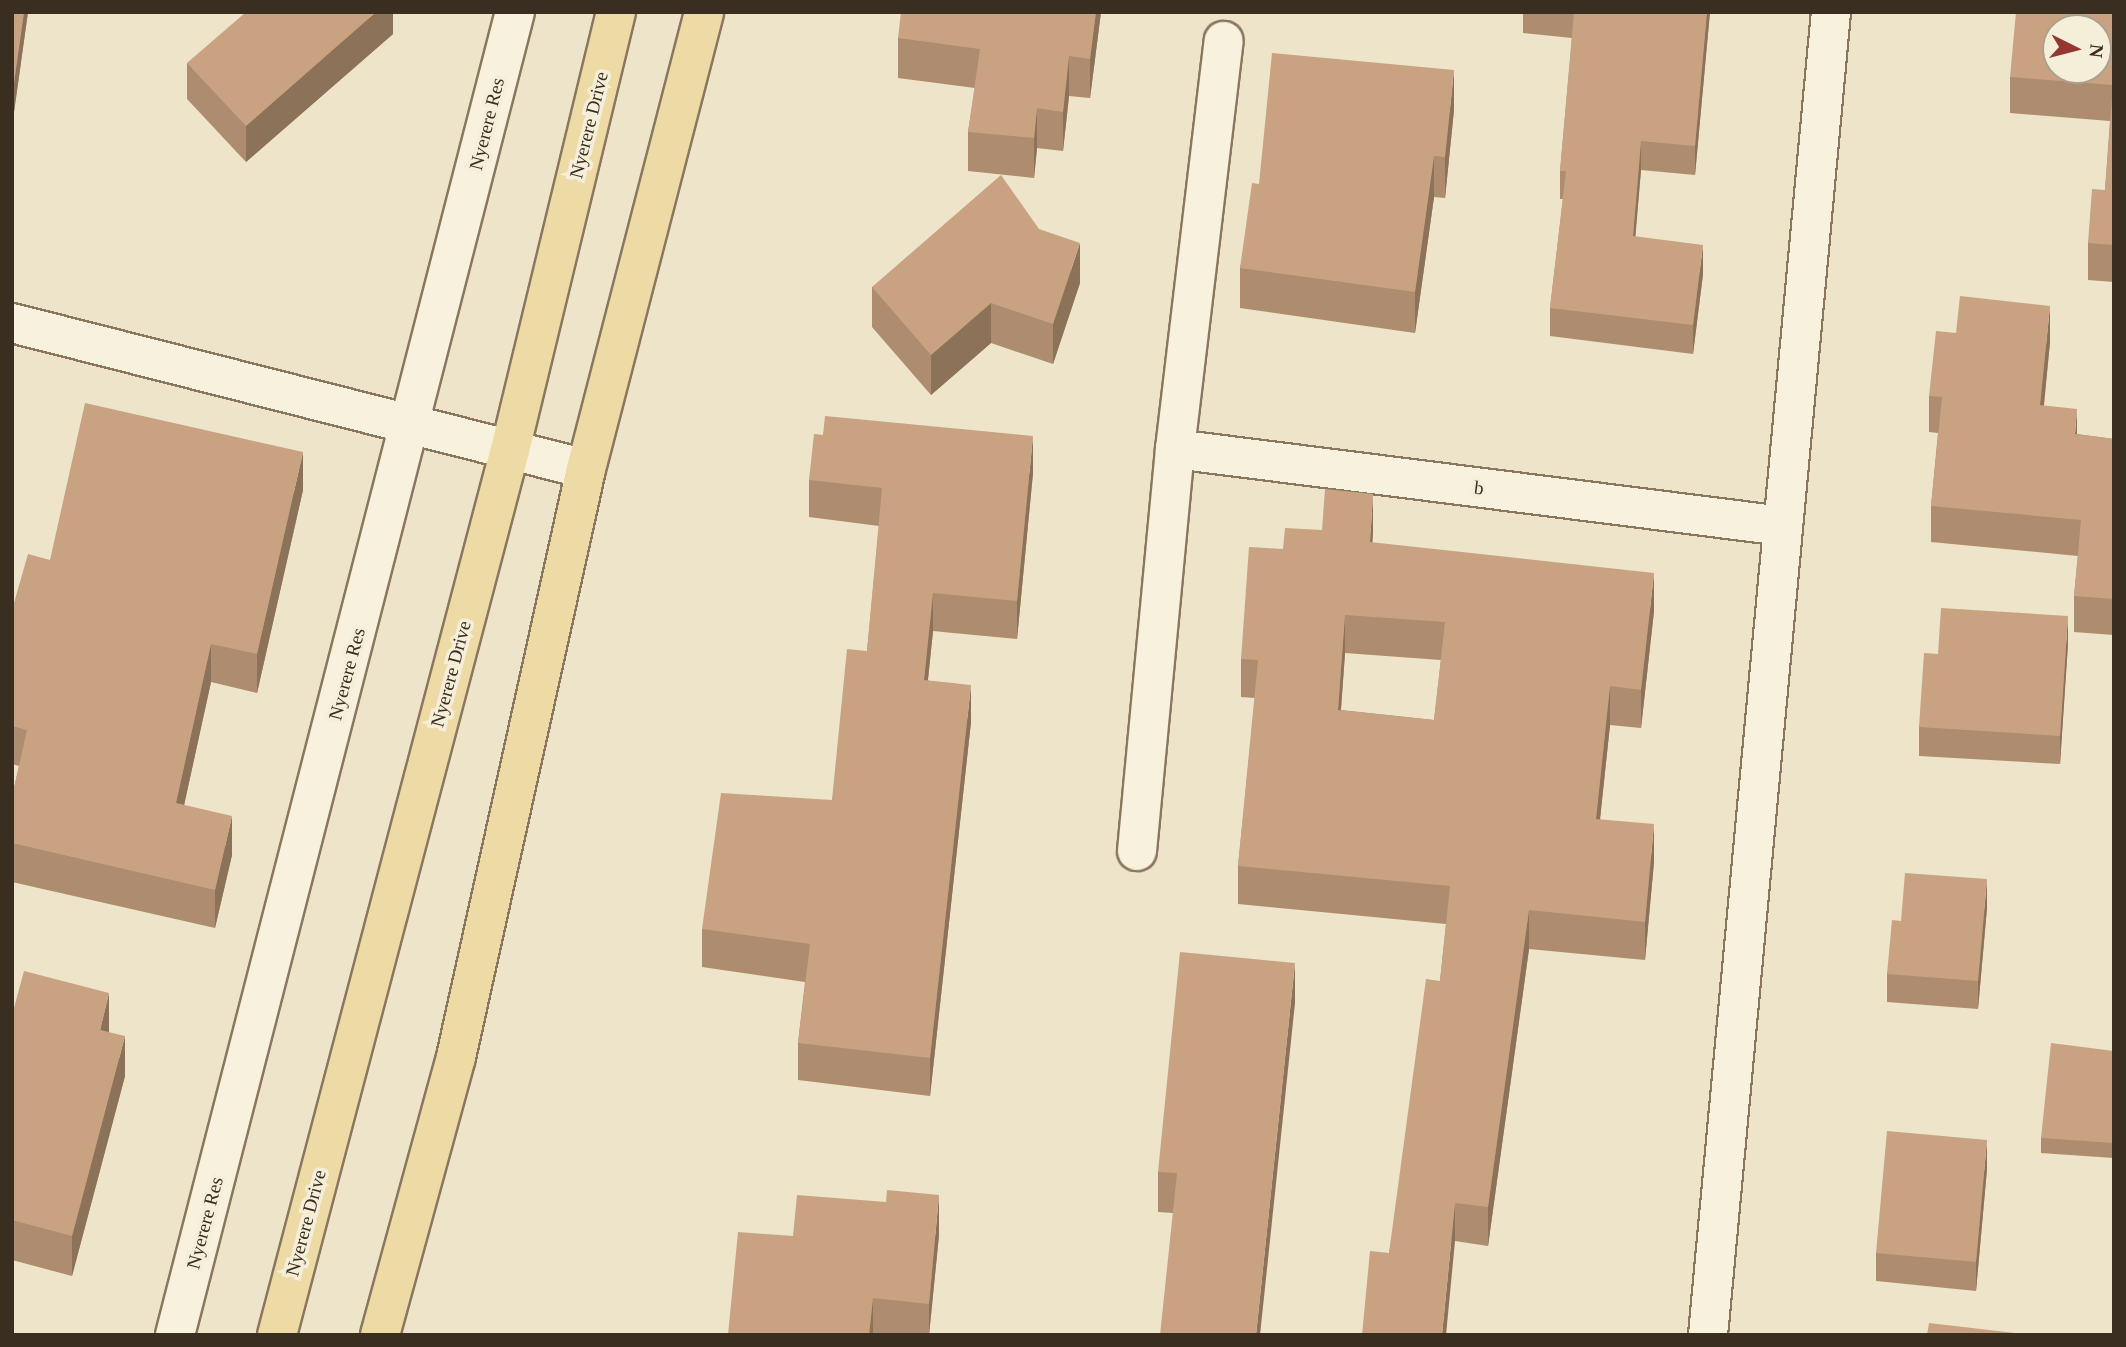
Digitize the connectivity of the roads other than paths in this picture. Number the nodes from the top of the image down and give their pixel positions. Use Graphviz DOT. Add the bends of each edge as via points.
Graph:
graph roads {
  1 [pos="515,12"];
  2 [pos="617,12"];
  3 [pos="704,12"];
  4 [pos="1831,12"];
  5 [pos="1224,40"];
  6 [pos="12,323"];
  7 [pos="412,424"];
  8 [pos="1175,449"];
  9 [pos="510,450"];
  10 [pos="586,468"];
  11 [pos="1783,526"];
  12 [pos="1137,851"];
  13 [pos="176,1335"];
  14 [pos="277,1335"];
  15 [pos="380,1335"];
  16 [pos="1707,1335"];
  1 -- 7 [label="street, Nyerere Res"];
  2 -- 9 [label="main road, Nyerere Drive"];
  3 -- 10 [label="main road"];
  4 -- 11 [label="street"];
  5 -- 8 [label="street"];
  6 -- 7 [label="street"];
  7 -- 9 [label="street"];
  7 -- 13 [label="street, Nyerere Res"];
  8 -- 11 [label="street, b"];
  8 -- 12 [label="street"];
  9 -- 10 [label="street"];
  9 -- 14 [label="main road, Nyerere Drive"];
  10 -- 15 [label="main road" via="456,1057"];
  11 -- 16 [label="street"];
}
